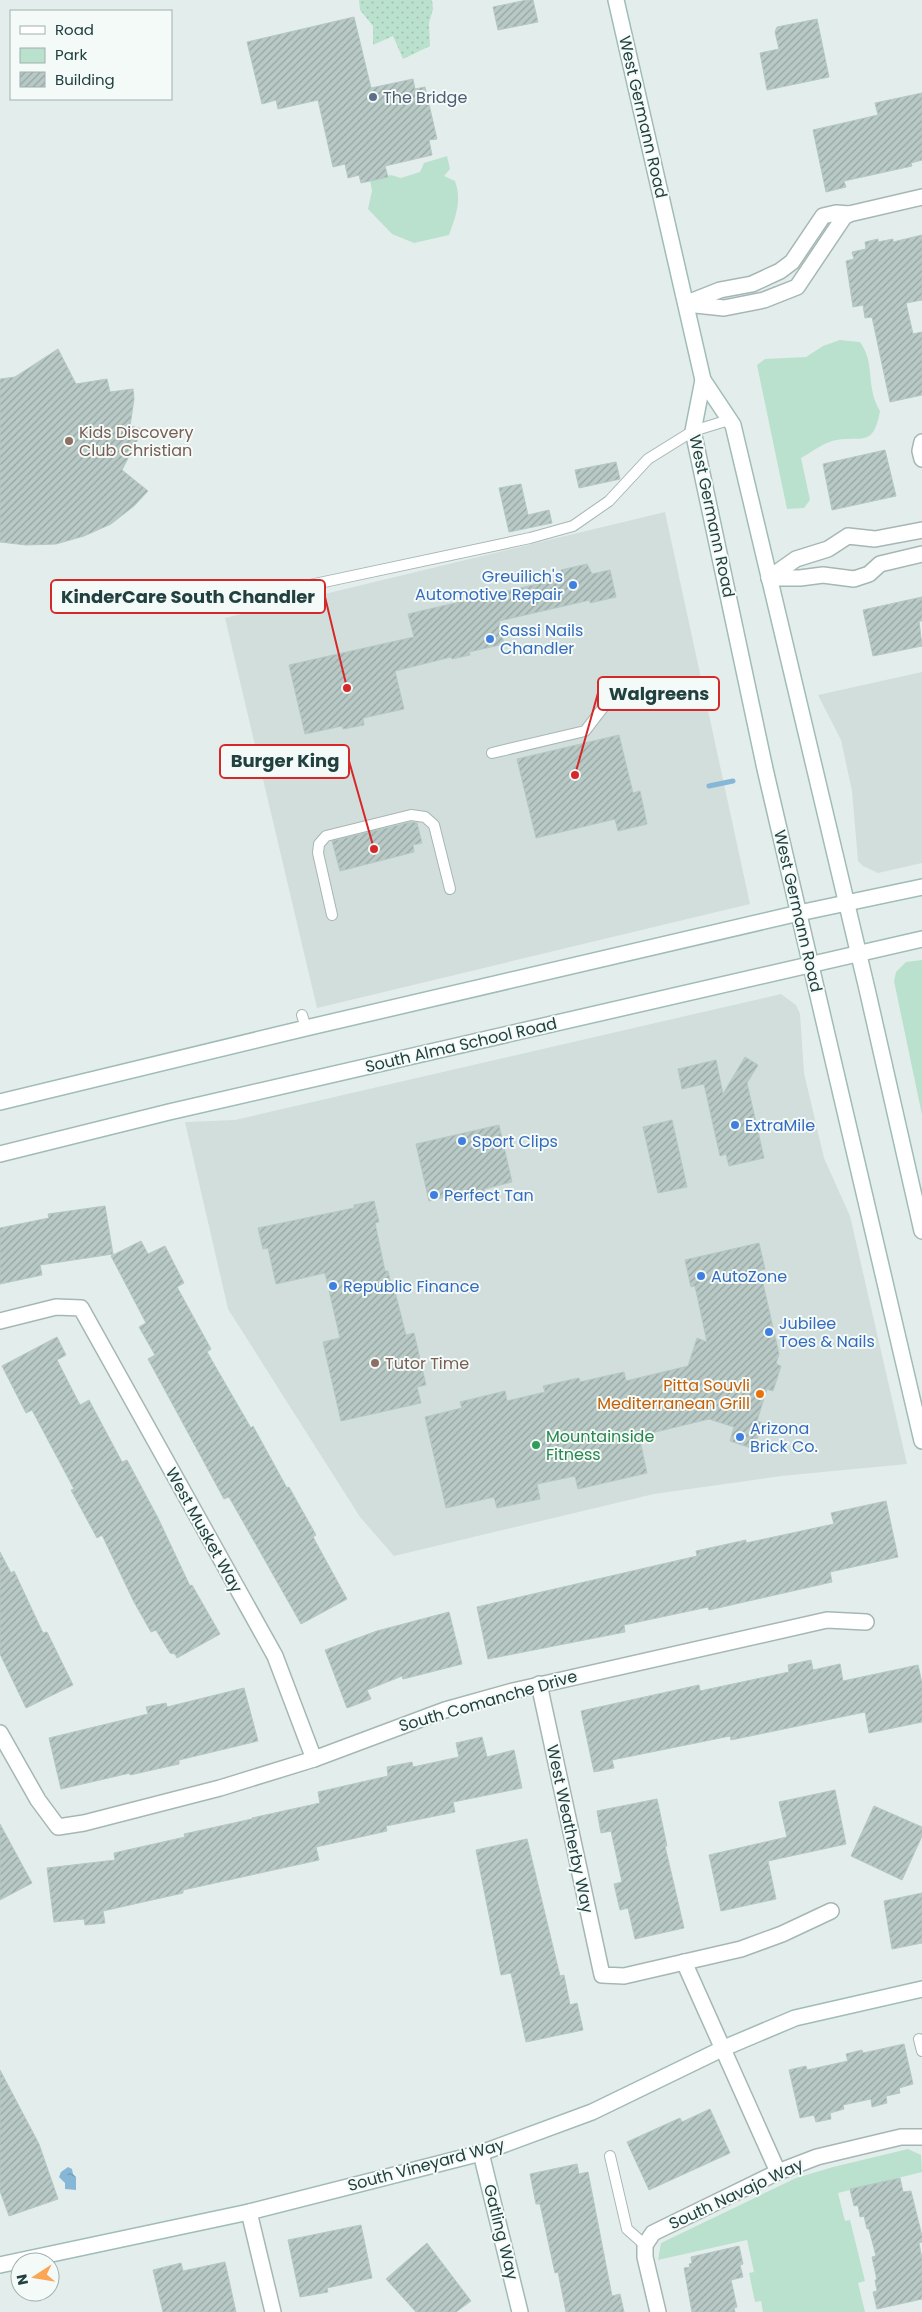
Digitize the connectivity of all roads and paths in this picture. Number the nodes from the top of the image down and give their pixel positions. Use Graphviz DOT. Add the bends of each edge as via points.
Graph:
graph roads {
  1 [pos="616,0"];
  2 [pos="922,197"];
  3 [pos="846,215"];
  4 [pos="774,275"];
  5 [pos="784,294"];
  6 [pos="686,304"];
  7 [pos="703,380"];
  8 [pos="729,420"];
  9 [pos="693,431"];
  10 [pos="922,442"];
  11 [pos="922,459"];
  12 [pos="922,530"];
  13 [pos="875,539"];
  14 [pos="922,554"];
  15 [pos="880,564"];
  16 [pos="769,578"];
  17 [pos="277,592"];
  18 [pos="605,705"];
  19 [pos="492,753"];
  20 [pos="922,887"];
  21 [pos="450,889"];
  22 [pos="847,903"];
  23 [pos="798,913"];
  24 [pos="332,915"];
  25 [pos="922,939"];
  26 [pos="858,953"];
  27 [pos="810,964"];
  28 [pos="0,1102"];
  29 [pos="0,1154"];
  30 [pos="922,1231"];
  31 [pos="0,1321"];
  32 [pos="921,1432"];
  33 [pos="866,1622"];
  34 [pos="539,1684"];
  35 [pos="0,1733"];
  36 [pos="314,1759"];
  37 [pos="831,1911"];
  38 [pos="684,1962"];
  39 [pos="922,1989"];
  40 [pos="919,2039"];
  41 [pos="724,2048"];
  42 [pos="922,2051"];
  43 [pos="922,2137"];
  44 [pos="482,2153"];
  45 [pos="610,2156"];
  46 [pos="778,2172"];
  47 [pos="249,2212"];
  48 [pos="645,2245"];
  49 [pos="0,2265"];
  50 [pos="273,2312"];
  51 [pos="520,2312"];
  52 [pos="658,2312"];
  1 -- 6 [label="street, West Germann Road"];
  2 -- 3 [label="street"];
  3 -- 4 [label="street" via="823,216 792,262"];
  3 -- 5 [label="street" via="802,281"];
  4 -- 5 [label="street"];
  4 -- 6 [label="street" via="752,284 720,290"];
  5 -- 6 [label="street" via="724,308"];
  6 -- 7 [label="street, West Germann Road"];
  7 -- 8 [label="street, West Germann Road"];
  7 -- 9 [label="street, West Germann Road"];
  8 -- 9 [label="lane"];
  8 -- 16 [label="street, West Germann Road" via="733,425"];
  9 -- 17 [label="lane" via="648,459 609,500 573,526"];
  9 -- 23 [label="street, West Germann Road"];
  10 -- 11 [label="street"];
  12 -- 13 [label="street"];
  13 -- 15 [label="street"];
  13 -- 16 [label="street" via="848,536 828,549 796,559"];
  14 -- 15 [label="street"];
  15 -- 16 [label="street" via="869,574 854,579 823,575"];
  16 -- 22 [label="street, West Germann Road"];
  18 -- 19 [label="lane" via="585,731"];
  20 -- 22 [label="street"];
  21 -- 24 [label="lane" via="434,825 425,817 412,815 326,836 319,844 318,853"];
  22 -- 23 [label="street"];
  22 -- 26 [label="street, West Germann Road"];
  23 -- 27 [label="street, West Germann Road"];
  23 -- 28 [label="street" via="304,1021"];
  25 -- 26 [label="street, South Alma School Road"];
  26 -- 27 [label="street, South Alma School Road"];
  26 -- 30 [label="street, West Germann Road"];
  27 -- 29 [label="street, South Alma School Road"];
  27 -- 32 [label="street, West Germann Road"];
  31 -- 36 [label="street, West Musket Way" via="56,1307 81,1308 275,1656"];
  33 -- 34 [label="street, South Comanche Drive" via="827,1620"];
  34 -- 36 [label="street, South Comanche Drive" via="445,1710"];
  34 -- 38 [label="street, West Weatherby Way" via="602,1975 624,1976"];
  35 -- 36 [label="street, South Comanche Drive" via="38,1800 58,1827 220,1788"];
  37 -- 38 [label="street" via="741,1949"];
  38 -- 41 [label="street"];
  39 -- 41 [label="street, South Vineyard Way" via="795,2018"];
  40 -- 42 [label="lane"];
  41 -- 44 [label="street, South Vineyard Way" via="592,2112"];
  41 -- 46 [label="street"];
  43 -- 46 [label="street, South Navajo Way" via="882,2141"];
  44 -- 47 [label="street, South Vineyard Way"];
  44 -- 51 [label="street, Gatling Way"];
  45 -- 48 [label="lane" via="628,2229"];
  46 -- 48 [label="street, South Navajo Way" via="653,2233"];
  47 -- 49 [label="street, South Vineyard Way"];
  47 -- 50 [label="street"];
  48 -- 52 [label="street"];
}
